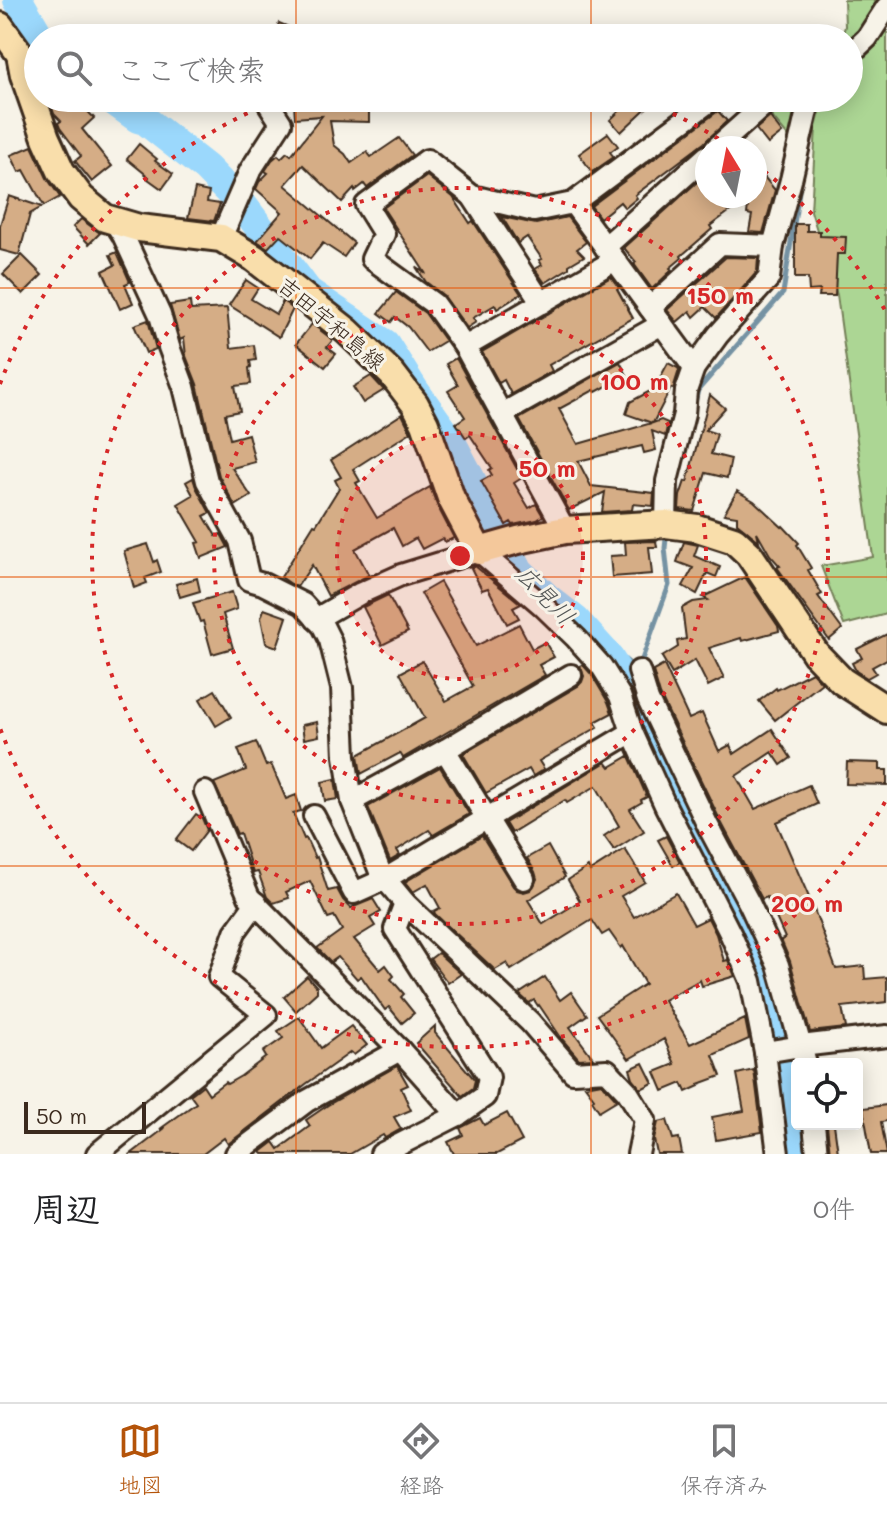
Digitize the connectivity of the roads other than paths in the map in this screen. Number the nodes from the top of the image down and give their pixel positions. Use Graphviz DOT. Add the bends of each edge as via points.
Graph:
graph roads {
  1 [pos="887,7"];
  2 [pos="0,26"];
  3 [pos="863,42"];
  4 [pos="24,75"];
  5 [pos="37,112"];
  6 [pos="274,112"];
  7 [pos="695,112"];
  8 [pos="756,112"];
  9 [pos="807,112"];
  10 [pos="729,136"];
  11 [pos="695,168"];
  12 [pos="472,196"];
  13 [pos="573,203"];
  14 [pos="114,221"];
  15 [pos="221,238"];
  16 [pos="773,246"];
  17 [pos="610,254"];
  18 [pos="542,303"];
  19 [pos="656,316"];
  20 [pos="465,347"];
  21 [pos="694,368"];
  22 [pos="502,414"];
  23 [pos="666,524"];
  24 [pos="565,530"];
  25 [pos="497,546"];
  26 [pos="316,619"];
  27 [pos="639,671"];
  28 [pos="571,675"];
  29 [pos="887,710"];
  30 [pos="632,732"];
  31 [pos="445,750"];
  32 [pos="205,792"];
  33 [pos="352,801"];
  34 [pos="314,816"];
  35 [pos="487,818"];
  36 [pos="385,879"];
  37 [pos="524,879"];
  38 [pos="256,903"];
  39 [pos="405,903"];
  40 [pos="887,1036"];
  41 [pos="400,1050"];
  42 [pos="767,1052"];
  43 [pos="800,1052"];
  44 [pos="458,1115"];
  45 [pos="815,1130"];
  46 [pos="97,1154"];
  47 [pos="236,1154"];
  48 [pos="381,1154"];
  49 [pos="638,1154"];
  50 [pos="778,1154"];
  51 [pos="817,1154"];
  1 -- 3 [label="street"];
  2 -- 4 [label="main road, 吉田宇和島線" via="20,54"];
  5 -- 14 [label="main road, 吉田宇和島線" via="61,171 81,198"];
  6 -- 15 [label="street" via="281,123 250,171"];
  7 -- 13 [label="street"];
  8 -- 10 [label="street"];
  9 -- 16 [label="street"];
  11 -- 17 [label="street"];
  12 -- 13 [label="street" via="534,211"];
  12 -- 18 [label="street"];
  12 -- 20 [label="street" via="427,160 366,205 384,234 372,259 434,304"];
  13 -- 17 [label="street"];
  14 -- 15 [label="main road, 吉田宇和島線"];
  14 -- 26 [label="street" via="160,315 207,481 233,524 249,580 303,604"];
  15 -- 25 [label="main road, 吉田宇和島線" via="347,331 392,374 425,423 451,498"];
  16 -- 19 [label="street" via="720,244"];
  16 -- 21 [label="street" via="769,278"];
  17 -- 18 [label="street"];
  17 -- 19 [label="street"];
  18 -- 20 [label="street"];
  19 -- 21 [label="street"];
  19 -- 22 [label="street"];
  20 -- 22 [label="street"];
  21 -- 23 [label="street" via="667,481"];
  22 -- 24 [label="street"];
  23 -- 24 [label="main road"];
  23 -- 29 [label="main road" via="734,540 749,554 816,654 842,681"];
  24 -- 25 [label="main road"];
  25 -- 26 [label="street" via="401,575"];
  25 -- 30 [label="street" via="543,606 602,667 620,696"];
  26 -- 33 [label="street" via="330,640 342,688"];
  27 -- 43 [label="street" via="648,700 778,965"];
  28 -- 31 [label="street"];
  30 -- 35 [label="street"];
  30 -- 42 [label="street" via="751,981"];
  31 -- 33 [label="street"];
  31 -- 35 [label="street"];
  32 -- 38 [label="street"];
  33 -- 36 [label="street"];
  34 -- 36 [label="street" via="354,893"];
  35 -- 36 [label="street"];
  35 -- 37 [label="street"];
  36 -- 39 [label="street"];
  38 -- 41 [label="street"];
  38 -- 46 [label="street" via="235,932 219,977 266,1015"];
  39 -- 44 [label="street" via="395,929 489,1077 485,1096"];
  39 -- 49 [label="street" via="530,1022 573,1072 607,1070 627,1091 645,1120"];
  40 -- 43 [label="street"];
  41 -- 44 [label="street"];
  41 -- 47 [label="street" via="307,1101"];
  42 -- 43 [label="street"];
  42 -- 50 [label="street"];
  44 -- 48 [label="street"];
  45 -- 51 [label="street"];
}
